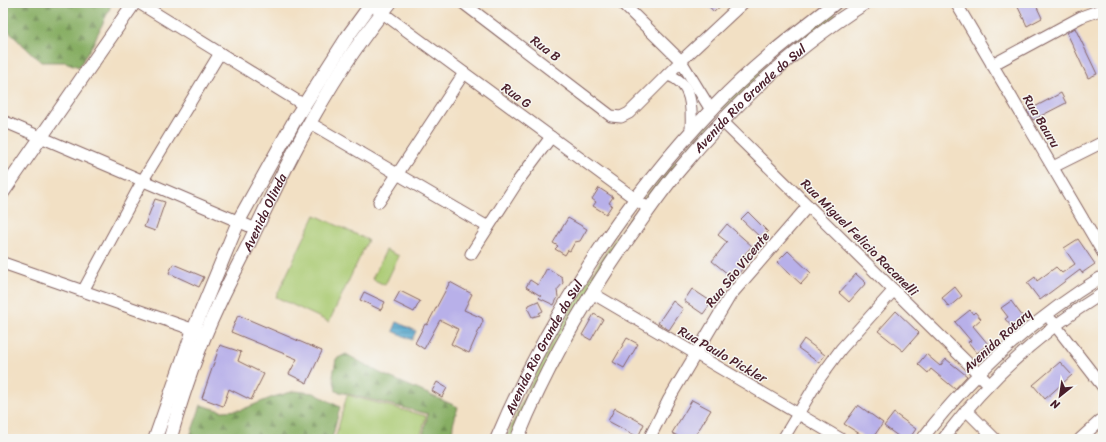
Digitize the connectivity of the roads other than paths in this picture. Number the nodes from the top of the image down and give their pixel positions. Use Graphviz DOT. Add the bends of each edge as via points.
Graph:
graph roads {
  1 [pos="134,3"];
  2 [pos="139,3"];
  3 [pos="371,3"];
  4 [pos="463,3"];
  5 [pos="622,3"];
  6 [pos="743,3"];
  7 [pos="835,3"];
  8 [pos="865,3"];
  9 [pos="956,3"];
  10 [pos="386,8"];
  11 [pos="846,8"];
  12 [pos="1103,9"];
  13 [pos="220,53"];
  14 [pos="681,61"];
  15 [pos="992,65"];
  16 [pos="464,73"];
  17 [pos="667,74"];
  18 [pos="703,99"];
  19 [pos="304,105"];
  20 [pos="692,107"];
  21 [pos="711,110"];
  22 [pos="3,121"];
  23 [pos="722,121"];
  24 [pos="310,123"];
  25 [pos="691,131"];
  26 [pos="551,137"];
  27 [pos="42,138"];
  28 [pos="1103,142"];
  29 [pos="272,162"];
  30 [pos="1053,167"];
  31 [pos="286,168"];
  32 [pos="397,174"];
  33 [pos="143,180"];
  34 [pos="3,192"];
  35 [pos="636,200"];
  36 [pos="379,202"];
  37 [pos="808,206"];
  38 [pos="649,209"];
  39 [pos="239,220"];
  40 [pos="488,227"];
  41 [pos="256,228"];
  42 [pos="1103,253"];
  43 [pos="470,254"];
  44 [pos="3,263"];
  45 [pos="1103,276"];
  46 [pos="894,290"];
  47 [pos="83,292"];
  48 [pos="592,293"];
  49 [pos="1103,293"];
  50 [pos="1046,314"];
  51 [pos="1055,326"];
  52 [pos="193,330"];
  53 [pos="207,334"];
  54 [pos="695,354"];
  55 [pos="978,373"];
  56 [pos="989,384"];
  57 [pos="1103,387"];
  58 [pos="966,410"];
  59 [pos="797,413"];
  60 [pos="1103,418"];
  61 [pos="155,439"];
  62 [pos="170,439"];
  63 [pos="497,439"];
  64 [pos="517,439"];
  65 [pos="649,439"];
  66 [pos="783,439"];
  67 [pos="841,439"];
  68 [pos="922,439"];
  69 [pos="943,439"];
  70 [pos="995,439"];
  71 [pos="1080,439"];
  1 -- 27 [label="street"];
  2 -- 13 [label="street"];
  3 -- 10 [label="street, Rua G"];
  3 -- 19 [label="street, Avenida Olinda"];
  4 -- 17 [label="street, Rua B" via="611,116 621,117 629,113"];
  5 -- 14 [label="street"];
  6 -- 14 [label="street"];
  7 -- 21 [label="street, Avenida Rio Grande do Sul" via="786,40"];
  8 -- 11 [label="street, Avenida Rio Grande do Sul"];
  9 -- 15 [label="street, Rua Bauru"];
  10 -- 16 [label="street, Rua G"];
  10 -- 24 [label="street, Avenida Olinda" via="359,43"];
  11 -- 23 [label="street, Avenida Rio Grande do Sul"];
  12 -- 15 [label="street" via="1081,17"];
  13 -- 19 [label="street"];
  13 -- 33 [label="street"];
  14 -- 17 [label="street"];
  14 -- 18 [label="street"];
  15 -- 30 [label="street, Rua Bauru"];
  16 -- 26 [label="street, Rua G"];
  16 -- 32 [label="street"];
  17 -- 20 [label="street" via="683,84"];
  18 -- 20 [label="street"];
  18 -- 21 [label="street"];
  19 -- 29 [label="street, Avenida Olinda"];
  20 -- 25 [label="street"];
  21 -- 23 [label="street"];
  21 -- 25 [label="street, Avenida Rio Grande do Sul"];
  22 -- 27 [label="street"];
  23 -- 37 [label="street, Rua Miguel Felicio Racanelli"];
  23 -- 38 [label="street, Avenida Rio Grande do Sul"];
  24 -- 31 [label="street, Avenida Olinda"];
  24 -- 32 [label="street"];
  25 -- 35 [label="street, Avenida Rio Grande do Sul"];
  26 -- 35 [label="street, Rua G"];
  26 -- 40 [label="street"];
  27 -- 33 [label="street"];
  27 -- 34 [label="street"];
  28 -- 30 [label="street"];
  29 -- 31 [label="street"];
  29 -- 39 [label="street, Avenida Olinda"];
  30 -- 42 [label="street, Rua Bauru"];
  31 -- 41 [label="street, Avenida Olinda"];
  32 -- 36 [label="street"];
  32 -- 40 [label="street"];
  33 -- 39 [label="street"];
  33 -- 47 [label="street"];
  35 -- 38 [label="street"];
  35 -- 63 [label="street, Avenida Rio Grande do Sul" via="598,252 542,347 513,401"];
  37 -- 46 [label="street, Rua Miguel Felicio Racanelli"];
  37 -- 54 [label="street, Rua São Vicente" via="730,296"];
  38 -- 48 [label="street, Avenida Rio Grande do Sul"];
  39 -- 41 [label="street"];
  39 -- 52 [label="street, Avenida Olinda"];
  40 -- 43 [label="street"];
  41 -- 53 [label="street, Avenida Olinda" via="216,309"];
  44 -- 47 [label="street"];
  45 -- 50 [label="street, Avenida Rotary"];
  46 -- 55 [label="street, Rua Miguel Felicio Racanelli"];
  46 -- 59 [label="street" via="841,349"];
  47 -- 52 [label="street"];
  48 -- 54 [label="street, Rua Paulo Pickler"];
  48 -- 64 [label="street, Avenida Rio Grande do Sul" via="542,382"];
  49 -- 51 [label="street, Avenida Rotary"];
  50 -- 51 [label="street"];
  50 -- 55 [label="street, Avenida Rotary"];
  51 -- 56 [label="street, Avenida Rotary"];
  51 -- 57 [label="street"];
  52 -- 53 [label="street"];
  52 -- 61 [label="street, Avenida Olinda"];
  53 -- 62 [label="street, Avenida Olinda"];
  54 -- 59 [label="street, Rua Paulo Pickler"];
  54 -- 65 [label="street, Rua São Vicente"];
  55 -- 56 [label="street, Rua Miguel Felicio Racanelli"];
  55 -- 68 [label="street, Avenida Rotary"];
  56 -- 58 [label="street, Avenida Rotary"];
  58 -- 69 [label="street, Avenida Rotary"];
  58 -- 70 [label="street"];
  59 -- 66 [label="street"];
  59 -- 67 [label="street, Rua Paulo Pickler"];
  60 -- 71 [label="street"];
}
